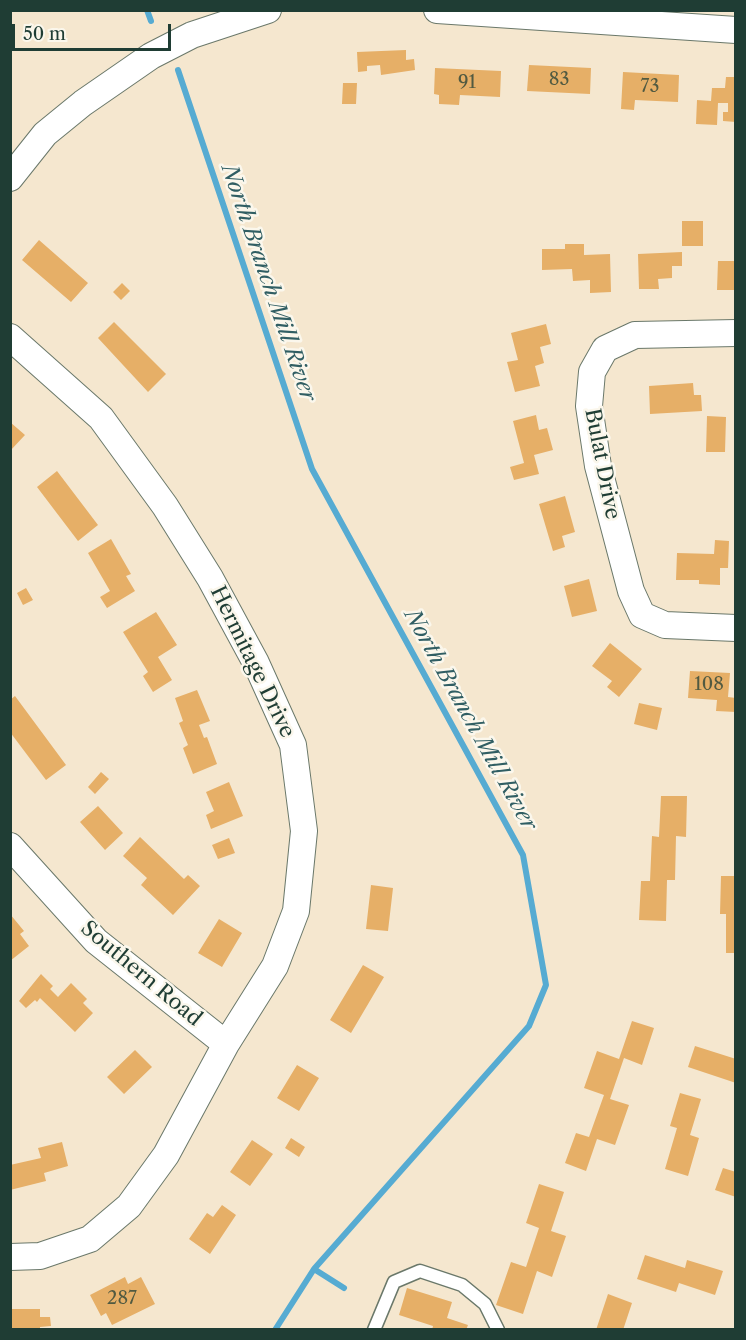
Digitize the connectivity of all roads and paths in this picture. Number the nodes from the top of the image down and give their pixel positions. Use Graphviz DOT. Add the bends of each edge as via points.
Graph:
graph roads {
  1 [pos="268,10"];
  2 [pos="437,10"];
  3 [pos="735,30"];
  4 [pos="10,178"];
  5 [pos="735,333"];
  6 [pos="10,337"];
  7 [pos="735,628"];
  8 [pos="10,846"];
  9 [pos="226,1044"];
  10 [pos="10,1257"];
  11 [pos="374,1329"];
  12 [pos="498,1329"];
  1 -- 4 [label="street" via="192,35 152,56 83,102 45,134"];
  2 -- 3 [label="street"];
  5 -- 7 [label="street, Bulat Drive" via="635,335 604,349 592,372 589,406 598,466 631,591 642,615 666,625"];
  6 -- 9 [label="street, Hermitage Drive" via="101,417 165,506 256,663 292,745 304,831 296,911 275,966"];
  8 -- 9 [label="street, Southern Road" via="96,941"];
  9 -- 10 [label="street, Hermitage Drive" via="166,1155 129,1206 90,1239 40,1256"];
  11 -- 12 [label="lane" via="394,1282 420,1271 462,1285 485,1304"];
}
